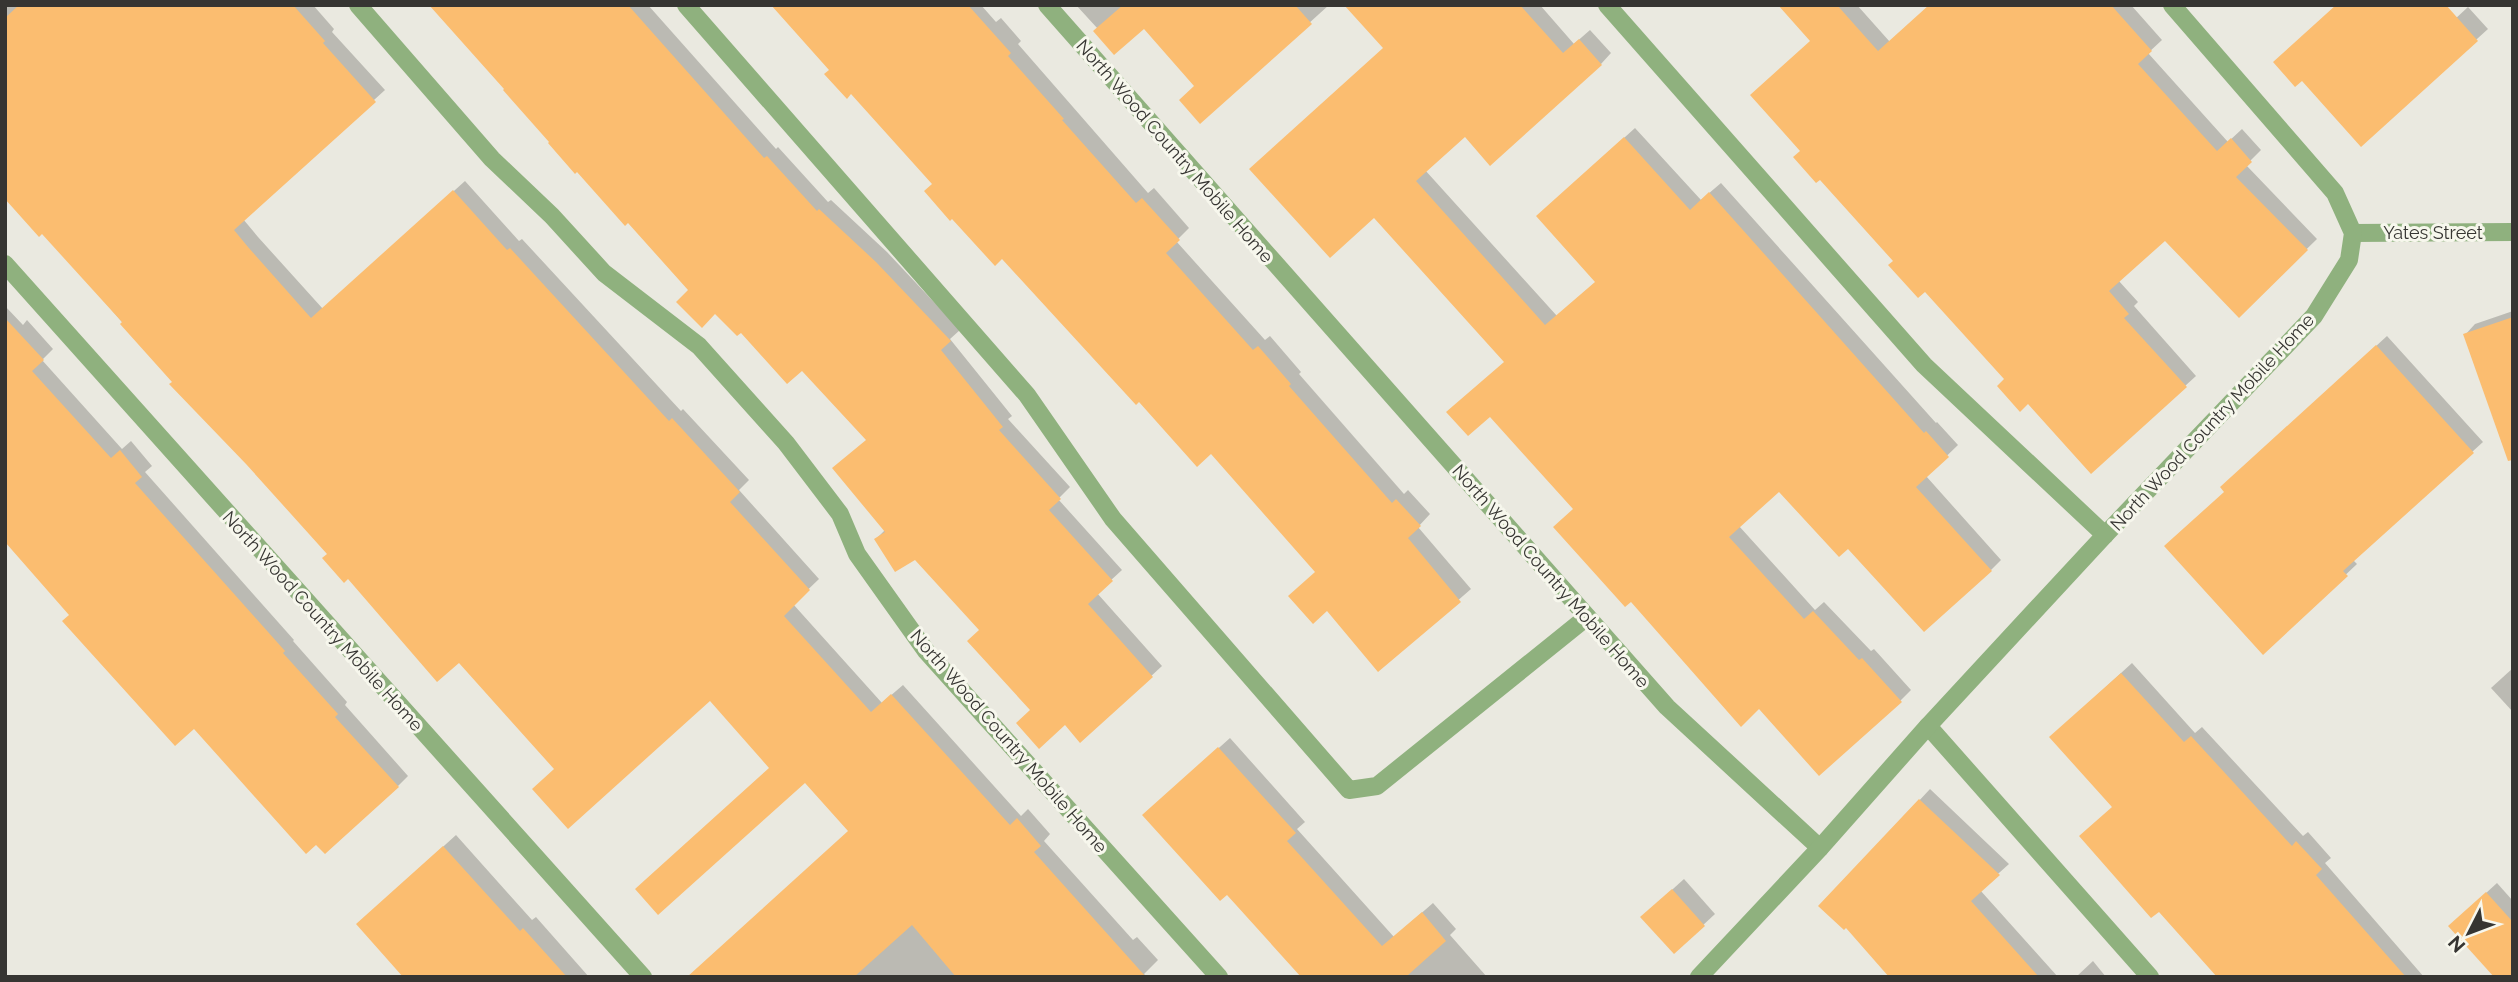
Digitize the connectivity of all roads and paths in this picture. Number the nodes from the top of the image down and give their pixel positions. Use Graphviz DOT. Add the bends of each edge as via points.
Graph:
graph roads {
  1 [pos="358,5"];
  2 [pos="685,5"];
  3 [pos="1047,5"];
  4 [pos="1607,5"];
  5 [pos="2172,5"];
  6 [pos="2513,232"];
  7 [pos="2353,233"];
  8 [pos="5,264"];
  9 [pos="2105,535"];
  10 [pos="1587,617"];
  11 [pos="1928,726"];
  12 [pos="1820,848"];
  13 [pos="643,977"];
  14 [pos="1219,977"];
  15 [pos="1699,977"];
  16 [pos="2150,977"];
  1 -- 14 [label="street, North Wood Country Mobile Home" via="492,159 552,215 604,273 699,346 786,443 840,514 857,554 926,651"];
  2 -- 10 [label="street" via="1027,395 1113,519 1349,790 1377,786"];
  3 -- 10 [label="street, North Wood Country Mobile Home"];
  4 -- 9 [label="street, North Wood Country Mobile Home" via="1924,365"];
  5 -- 7 [label="street" via="2335,193"];
  6 -- 7 [label="street, Yates Street"];
  7 -- 9 [label="street, North Wood Country Mobile Home" via="2349,260 2314,316"];
  8 -- 13 [label="street, North Wood Country Mobile Home"];
  9 -- 11 [label="street, North Wood Country Mobile Home"];
  10 -- 12 [label="street, North Wood Country Mobile Home" via="1667,707"];
  11 -- 12 [label="street, North Wood Country Mobile Home"];
  11 -- 16 [label="street"];
  12 -- 15 [label="street, North Wood Country Mobile Home"];
}
